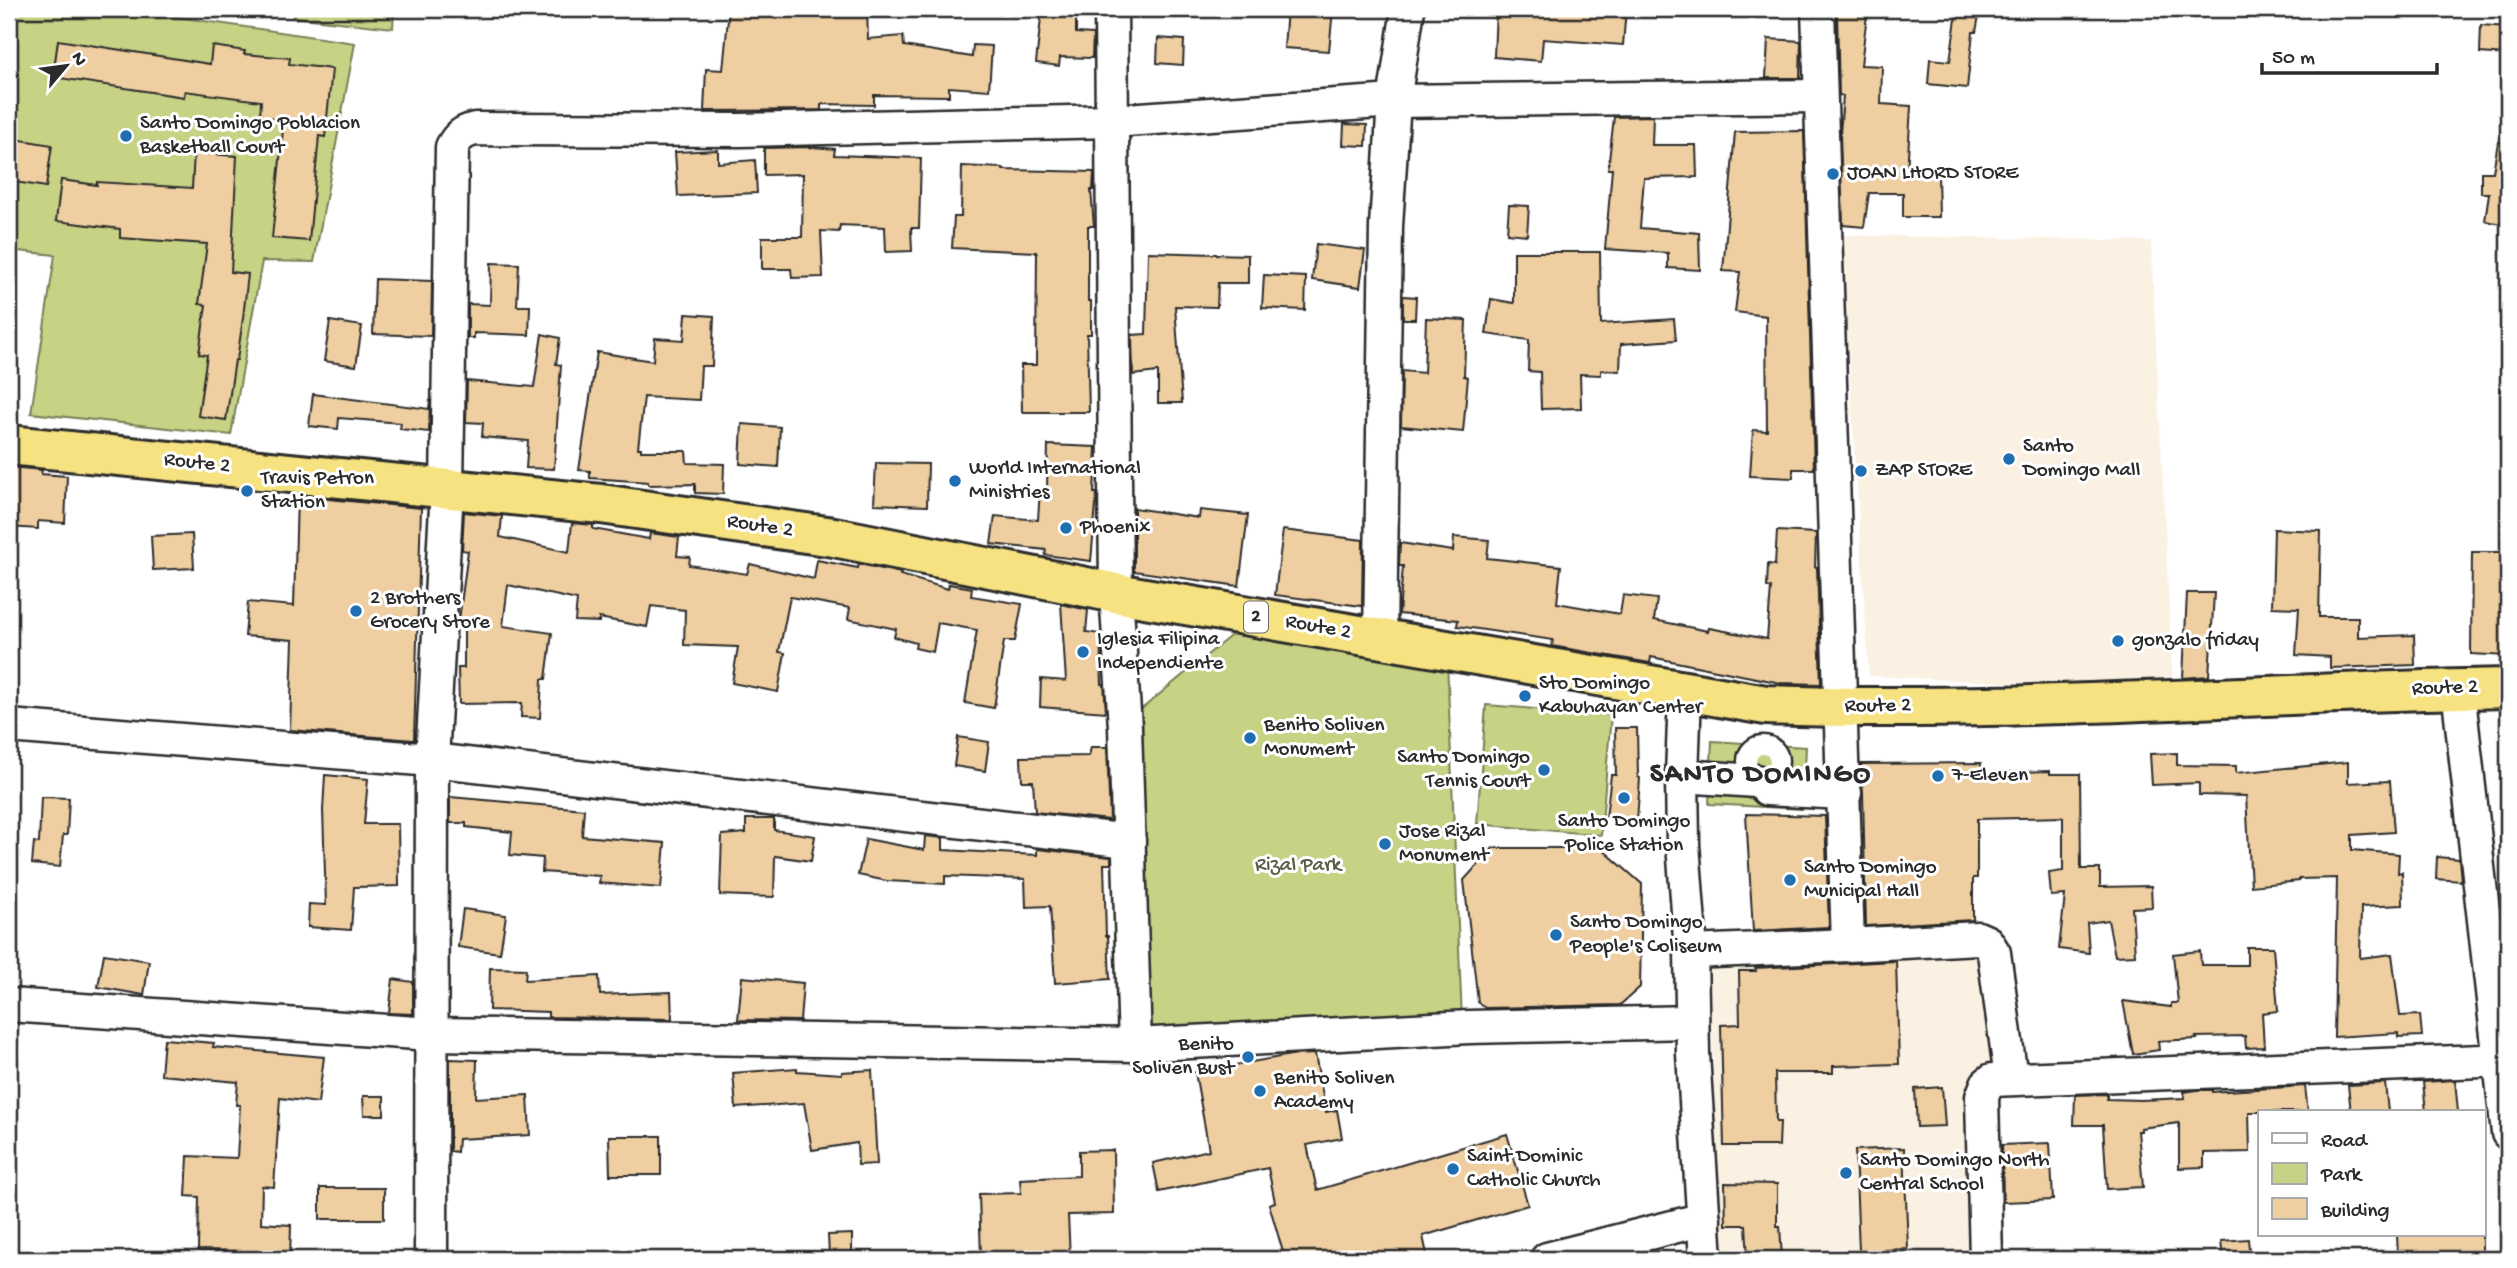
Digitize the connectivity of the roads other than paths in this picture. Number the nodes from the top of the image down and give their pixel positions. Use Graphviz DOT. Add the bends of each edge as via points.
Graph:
graph roads {
  1 [pos="1111,9"];
  2 [pos="1408,9"];
  3 [pos="1818,9"];
  4 [pos="1820,96"];
  5 [pos="1394,101"];
  6 [pos="1111,121"];
  7 [pos="9,445"];
  8 [pos="447,489"];
  9 [pos="1116,593"];
  10 [pos="1380,639"];
  11 [pos="2508,688"];
  12 [pos="2458,689"];
  13 [pos="1685,693"];
  14 [pos="1766,705"];
  15 [pos="1842,708"];
  16 [pos="9,726"];
  17 [pos="432,760"];
  18 [pos="1762,777"];
  19 [pos="1682,781"];
  20 [pos="1845,789"];
  21 [pos="1129,841"];
  22 [pos="1848,945"];
  23 [pos="1691,952"];
  24 [pos="9,1005"];
  25 [pos="1692,1022"];
  26 [pos="431,1034"];
  27 [pos="1135,1045"];
  28 [pos="2504,1061"];
  29 [pos="2011,1078"];
  30 [pos="2508,1133"];
  31 [pos="1704,1219"];
  32 [pos="1652,1233"];
  33 [pos="431,1259"];
  34 [pos="1548,1259"];
  35 [pos="1634,1259"];
  36 [pos="1706,1259"];
  37 [pos="1986,1259"];
  1 -- 6 [label="street"];
  2 -- 5 [label="street"];
  3 -- 4 [label="street"];
  4 -- 5 [label="street"];
  4 -- 15 [label="street"];
  5 -- 6 [label="street"];
  5 -- 10 [label="street" via="1387,226"];
  6 -- 8 [label="street" via="464,132 452,147"];
  6 -- 9 [label="street"];
  7 -- 8 [label="highway, Route 2 / 2"];
  8 -- 9 [label="highway, Route 2 / 2" via="601,504 834,537"];
  8 -- 17 [label="street"];
  9 -- 10 [label="highway, Route 2 / 2"];
  9 -- 21 [label="street"];
  10 -- 13 [label="highway, Route 2 / 2"];
  11 -- 12 [label="highway, Route 2 / 2"];
  12 -- 15 [label="highway, Route 2 / 2"];
  12 -- 28 [label="street"];
  13 -- 14 [label="highway, Route 2 / 2"];
  13 -- 19 [label="street"];
  14 -- 15 [label="highway, Route 2 / 2"];
  14 -- 18 [label="street"];
  15 -- 20 [label="street"];
  16 -- 17 [label="street"];
  17 -- 21 [label="street"];
  17 -- 26 [label="street"];
  18 -- 19 [label="street"];
  18 -- 20 [label="street"];
  19 -- 23 [label="street"];
  20 -- 22 [label="street"];
  21 -- 27 [label="street"];
  22 -- 23 [label="street"];
  22 -- 29 [label="street" via="1978,938 1987,942 1994,953"];
  23 -- 25 [label="street"];
  24 -- 26 [label="street"];
  25 -- 27 [label="street" via="1469,1027"];
  25 -- 31 [label="street"];
  26 -- 27 [label="street"];
  26 -- 33 [label="street"];
  28 -- 29 [label="street"];
  28 -- 30 [label="street"];
  29 -- 37 [label="street" via="1992,1080 1982,1097"];
  31 -- 32 [label="street"];
  31 -- 36 [label="street"];
  32 -- 34 [label="street"];
  32 -- 35 [label="street"];
}
